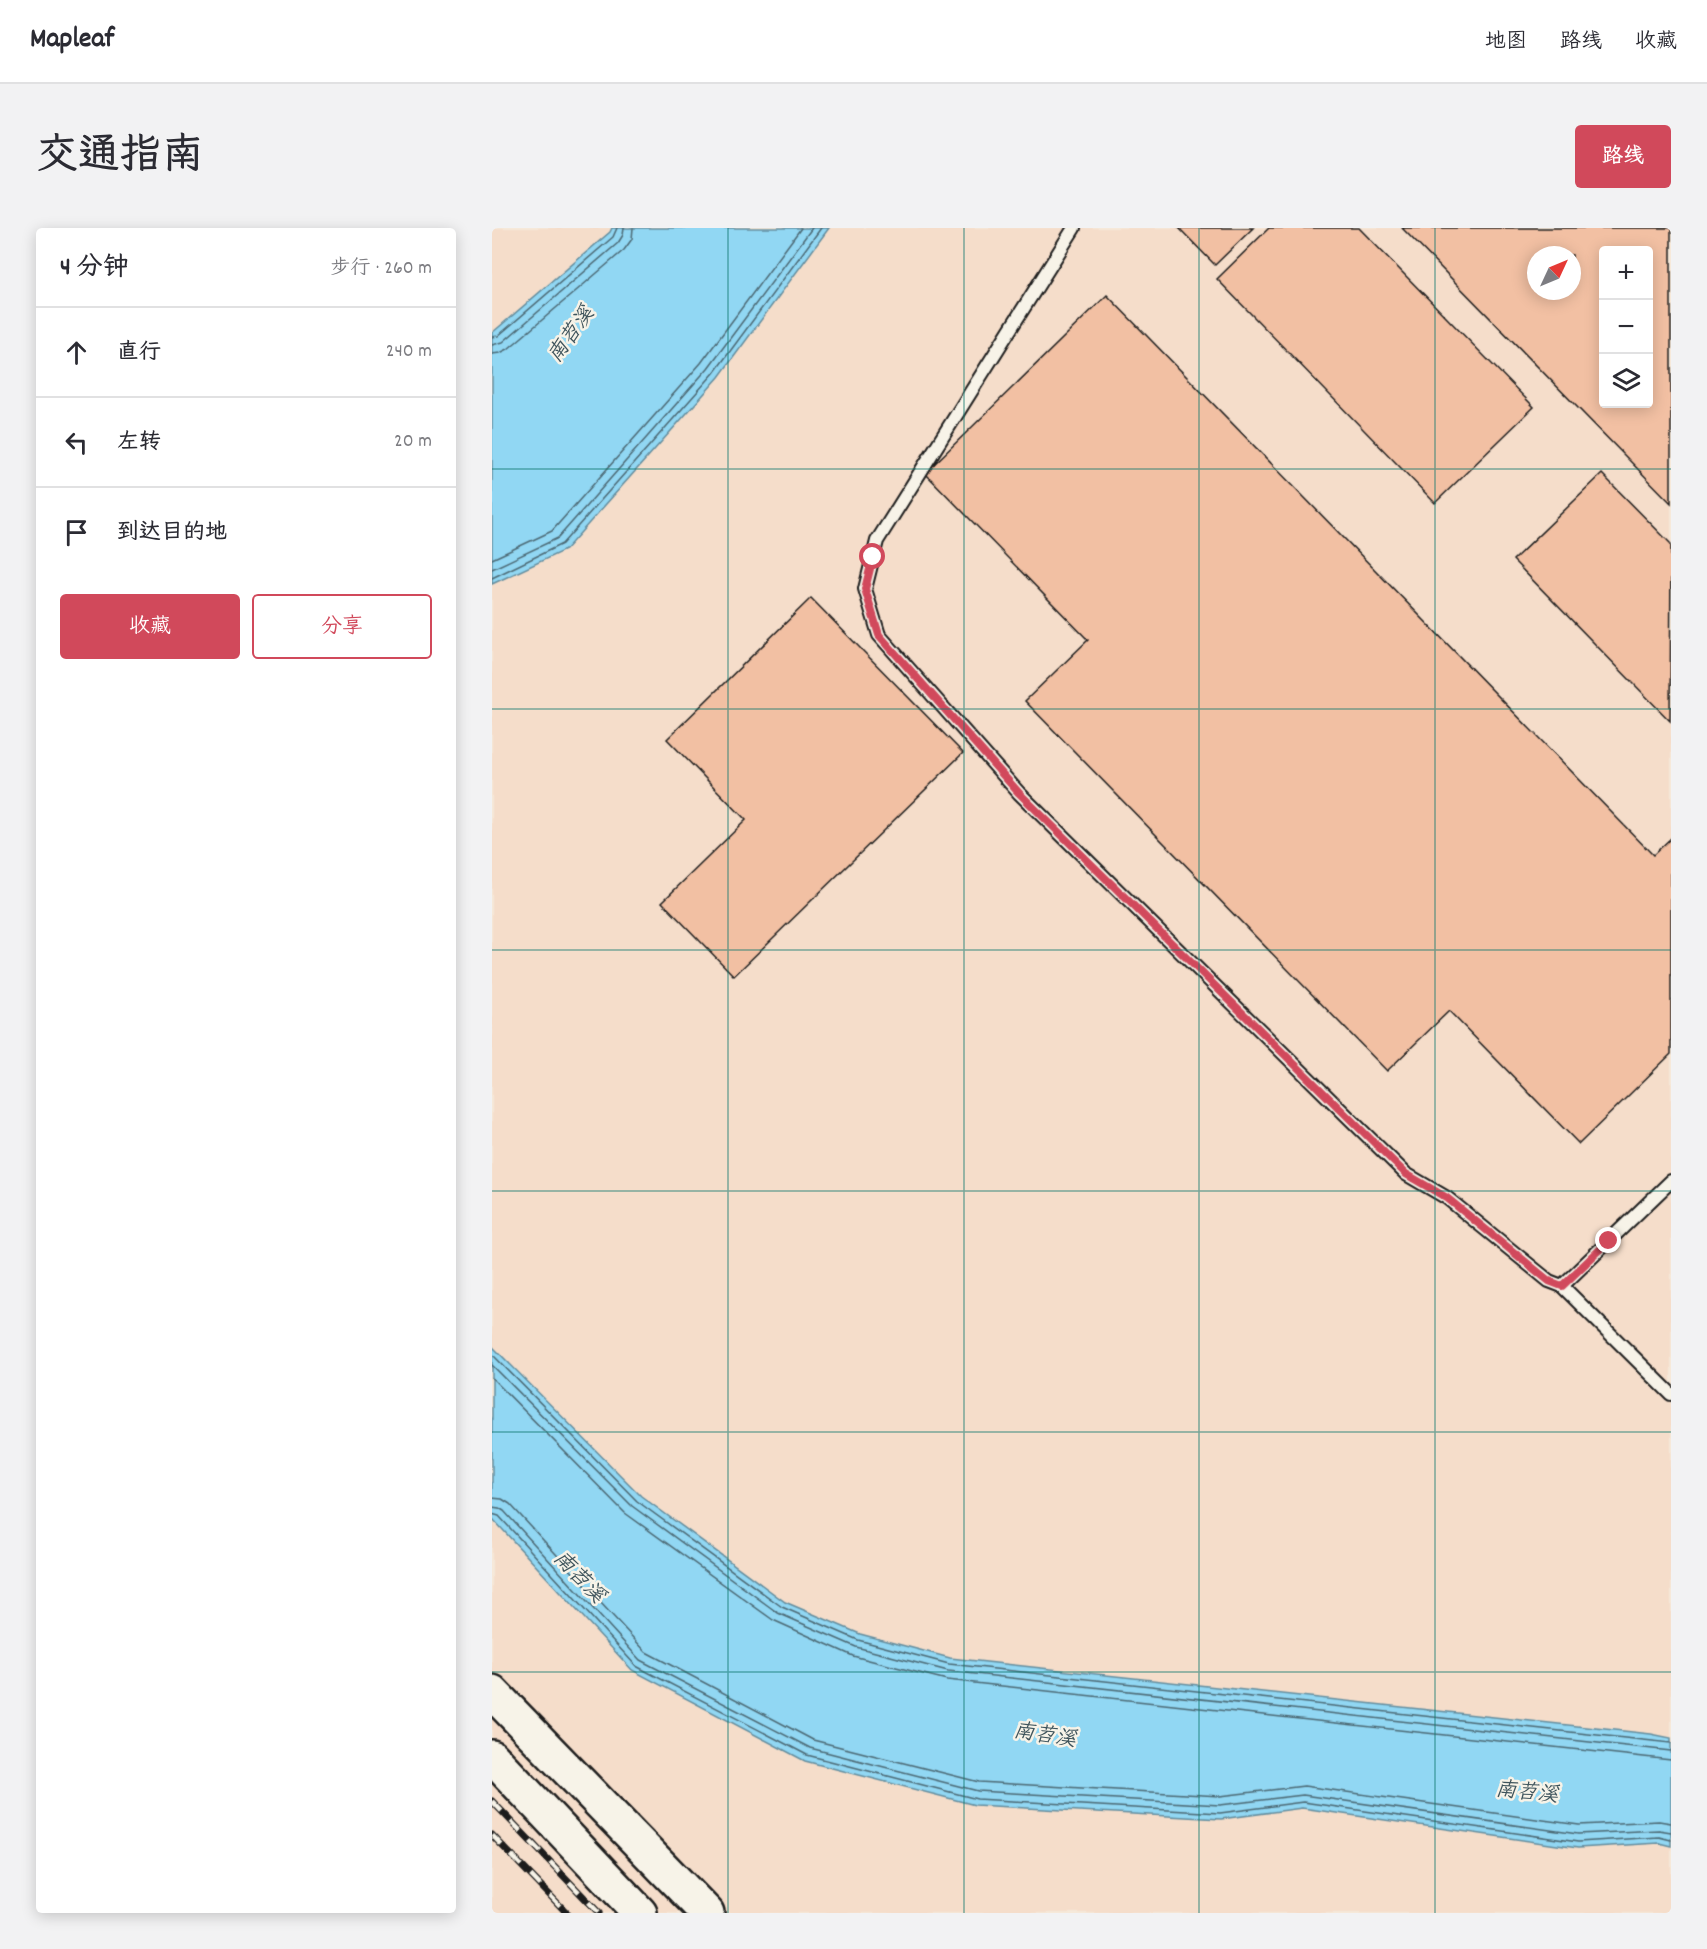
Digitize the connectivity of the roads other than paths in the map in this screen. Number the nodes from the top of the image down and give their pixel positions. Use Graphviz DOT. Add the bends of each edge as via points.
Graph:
graph roads {
  1 [pos="1074,228"];
  2 [pos="1671,1180"];
  3 [pos="1562,1286"];
  4 [pos="1671,1394"];
  5 [pos="492,1692"];
  6 [pos="492,1757"];
  7 [pos="640,1913"];
  8 [pos="707,1913"];
  1 -- 3 [label="lane" via="877,542 865,589 879,635 1019,793 1406,1174 1447,1198 1549,1281"];
  2 -- 3 [label="lane"];
  3 -- 4 [label="lane"];
  5 -- 8 [label="main road"];
  6 -- 7 [label="main road"];
}
